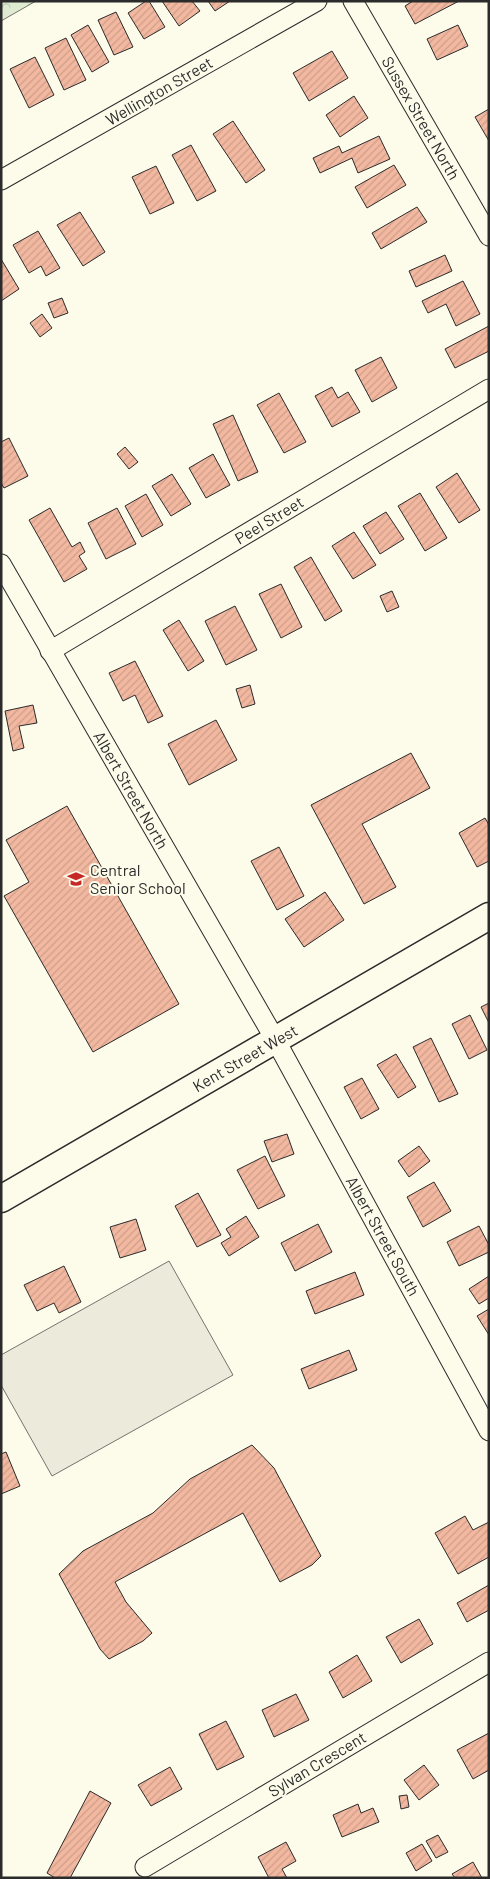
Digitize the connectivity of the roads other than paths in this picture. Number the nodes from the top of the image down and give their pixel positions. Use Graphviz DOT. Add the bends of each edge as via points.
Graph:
graph roads {
  1 [pos="318,1"];
  2 [pos="353,1"];
  3 [pos="1,180"];
  4 [pos="489,236"];
  5 [pos="489,389"];
  6 [pos="1,564"];
  7 [pos="50,651"];
  8 [pos="489,916"];
  9 [pos="276,1041"];
  10 [pos="1,1199"];
  11 [pos="489,1431"];
  12 [pos="489,1662"];
  13 [pos="145,1867"];
  1 -- 3 [label="street, Wellington Street"];
  2 -- 4 [label="street, Sussex Street North"];
  5 -- 7 [label="street, Peel Street"];
  6 -- 7 [label="street, Albert Street North"];
  7 -- 9 [label="street, Albert Street North"];
  8 -- 9 [label="main road, Kent Street West"];
  9 -- 10 [label="main road, Kent Street West"];
  9 -- 11 [label="street, Albert Street South"];
  12 -- 13 [label="street, Sylvan Crescent"];
}
